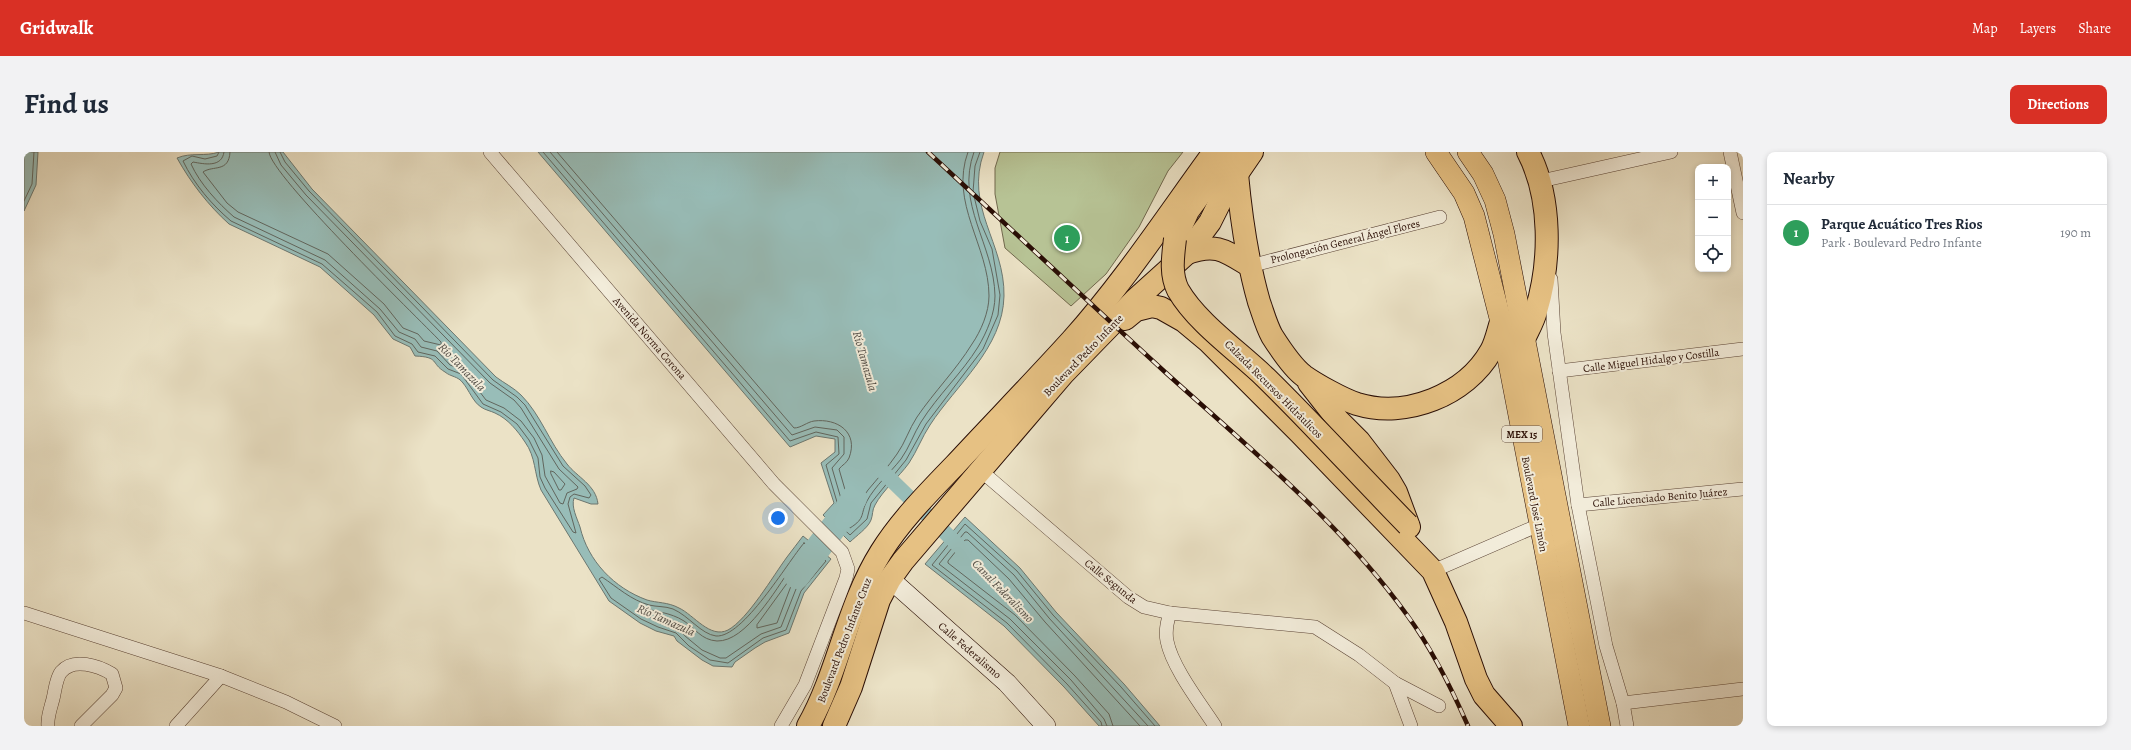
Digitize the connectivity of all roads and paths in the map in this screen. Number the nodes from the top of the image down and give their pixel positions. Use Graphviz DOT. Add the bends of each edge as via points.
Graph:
graph roads {
  1 [pos="490,152"];
  2 [pos="1195,152"];
  3 [pos="1214,152"];
  4 [pos="1231,152"];
  5 [pos="1252,152"];
  6 [pos="1436,152"];
  7 [pos="1468,152"];
  8 [pos="1528,152"];
  9 [pos="1670,152"];
  10 [pos="1730,152"];
  11 [pos="1237,174"];
  12 [pos="1541,184"];
  13 [pos="1743,213"];
  14 [pos="1440,216"];
  15 [pos="1175,238"];
  16 [pos="1250,266"];
  17 [pos="1501,322"];
  18 [pos="1524,339"];
  19 [pos="1743,349"];
  20 [pos="1559,371"];
  21 [pos="1063,374"];
  22 [pos="1303,375"];
  23 [pos="1380,407"];
  24 [pos="1359,441"];
  25 [pos="980,470"];
  26 [pos="1743,489"];
  27 [pos="1578,505"];
  28 [pos="1539,525"];
  29 [pos="1412,530"];
  30 [pos="893,534"];
  31 [pos="909,555"];
  32 [pos="1433,571"];
  33 [pos="890,579"];
  34 [pos="24,613"];
  35 [pos="1170,613"];
  36 [pos="1583,639"];
  37 [pos="221,676"];
  38 [pos="1395,683"];
  39 [pos="1743,689"];
  40 [pos="1623,703"];
  41 [pos="1439,706"];
  42 [pos="48,726"];
  43 [pos="80,726"];
  44 [pos="176,726"];
  45 [pos="335,726"];
  46 [pos="782,726"];
  47 [pos="808,726"];
  48 [pos="834,726"];
  49 [pos="1046,726"];
  50 [pos="1215,726"];
  51 [pos="1411,726"];
  52 [pos="1511,726"];
  53 [pos="1579,726"];
  54 [pos="1600,726"];
  55 [pos="1611,726"];
  56 [pos="1627,726"];
  1 -- 46 [label="street, Avenida Norma Corona" via="774,484 842,552 848,569 846,578 805,685"];
  2 -- 15 [label="highway"];
  3 -- 15 [label="highway, Boulevard Pedro Infante"];
  4 -- 15 [label="highway" via="1188,211"];
  5 -- 11 [label="highway, Boulevard Pedro Infante"];
  6 -- 17 [label="main road, Boulevard José Limón / MEX 15" via="1464,193 1474,216"];
  7 -- 18 [label="main road, Boulevard José Limón / MEX 15" via="1495,200"];
  8 -- 12 [label="highway"];
  9 -- 12 [label="street"];
  10 -- 13 [label="street"];
  11 -- 15 [label="highway, Boulevard Pedro Infante" via="1210,222"];
  11 -- 16 [label="highway" via="1242,224"];
  12 -- 18 [label="highway" via="1546,222 1545,263 1536,312"];
  12 -- 20 [label="street" via="1555,220 1550,291"];
  14 -- 16 [label="street, Prolongación General Ángel Flores"];
  15 -- 16 [label="highway" via="1202,248 1221,249"];
  15 -- 21 [label="highway, Boulevard Pedro Infante" via="1135,300"];
  15 -- 29 [label="highway, Calzada Recursos Hidráulicos, bridge" via="1172,262 1174,276 1184,300 1274,386"];
  15 -- 30 [label="highway, Boulevard Pedro Infante" via="1117,287 1073,339 941,479"];
  16 -- 22 [label="highway" via="1271,334"];
  17 -- 23 [label="highway" via="1492,350 1467,379 1447,394 1425,403"];
  17 -- 28 [label="main road, Boulevard José Limón / MEX 15"];
  18 -- 36 [label="main road, Boulevard José Limón / MEX 15"];
  19 -- 20 [label="street, Calle Miguel Hidalgo y Costilla"];
  20 -- 27 [label="street"];
  21 -- 25 [label="highway, Boulevard Pedro Infante"];
  21 -- 32 [label="highway, Calzada Recursos Hidráulicos" via="1136,310 1144,307 1161,308 1184,321 1208,341"];
  22 -- 23 [label="highway" via="1358,404"];
  22 -- 24 [label="highway" via="1338,420"];
  23 -- 24 [label="highway" via="1362,423"];
  24 -- 29 [label="highway" via="1396,492"];
  25 -- 31 [label="highway, Boulevard Pedro Infante"];
  25 -- 35 [label="street, Calle Segunda" via="1128,597 1144,607"];
  26 -- 27 [label="street, Calle Licenciado Benito Juárez"];
  27 -- 40 [label="street" via="1606,646"];
  28 -- 32 [label="street"];
  28 -- 53 [label="main road, Boulevard José Limón / MEX 15"];
  29 -- 32 [label="highway, Calzada Recursos Hidráulicos"];
  30 -- 47 [label="highway, Boulevard Pedro Infante Cruz" via="880,552 856,600 820,704"];
  31 -- 33 [label="highway, Boulevard Pedro Infante Cruz"];
  32 -- 52 [label="highway, Calzada Recursos Hidráulicos" via="1484,695"];
  33 -- 48 [label="highway, Boulevard Pedro Infante Cruz" via="879,600 851,687"];
  33 -- 49 [label="main road, Calle Federalismo" via="1007,683"];
  34 -- 37 [label="street"];
  35 -- 38 [label="street, Calle Segunda" via="1316,627 1359,654"];
  35 -- 50 [label="street" via="1166,640 1172,658"];
  36 -- 54 [label="main road, Boulevard José Limón / MEX 15"];
  36 -- 55 [label="main road" via="1604,688"];
  37 -- 44 [label="street"];
  37 -- 45 [label="street" via="286,702"];
  38 -- 41 [label="street, Calle Segunda"];
  38 -- 51 [label="street"];
  39 -- 40 [label="street"];
  40 -- 56 [label="street"];
  42 -- 43 [label="street" via="60,673 66,667 83,664 112,674 116,688"];
}
